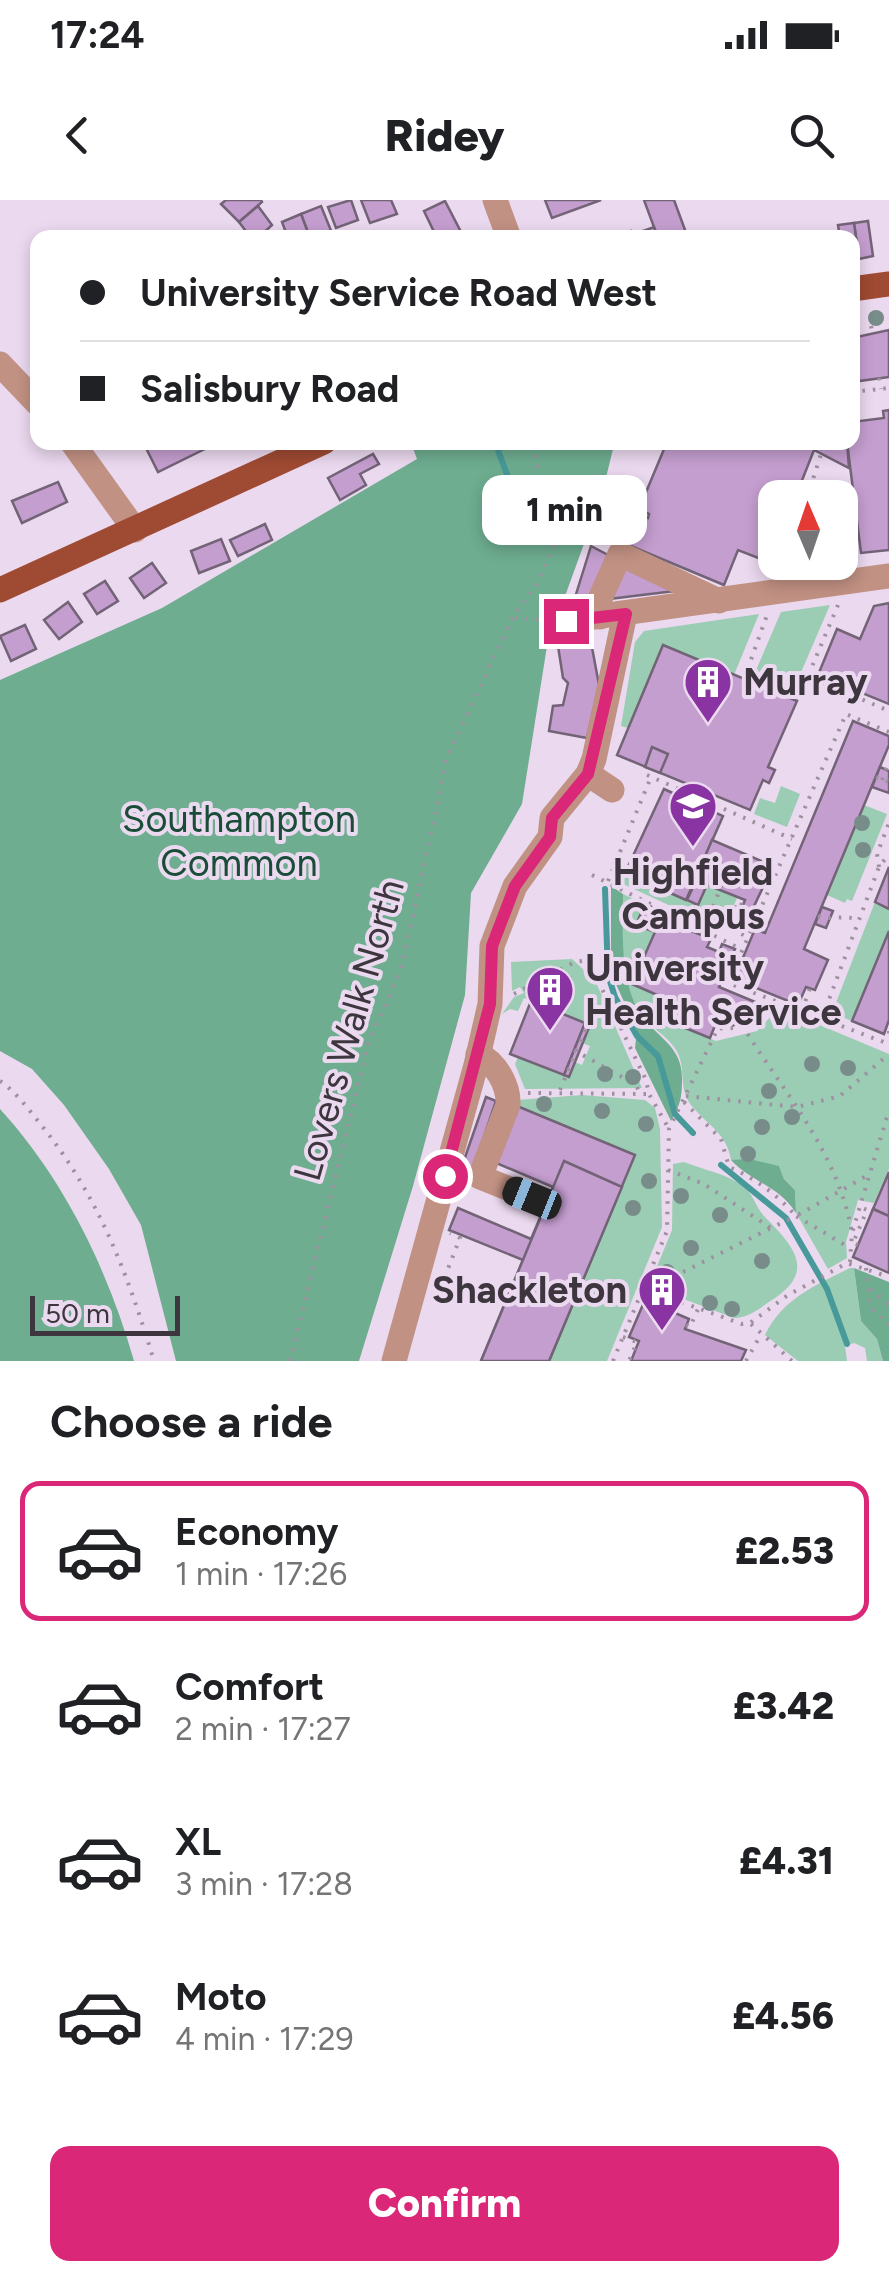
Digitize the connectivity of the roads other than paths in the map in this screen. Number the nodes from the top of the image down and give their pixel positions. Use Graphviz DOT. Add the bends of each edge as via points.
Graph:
graph roads {
  1 [pos="495,200"];
  2 [pos="505,230"];
  3 [pos="889,284"];
  4 [pos="860,289"];
  5 [pos="0,364"];
  6 [pos="30,396"];
  7 [pos="78,450"];
  8 [pos="307,450"];
  9 [pos="135,530"];
  10 [pos="889,576"];
  11 [pos="0,590"];
  12 [pos="719,601"];
  13 [pos="613,616"];
  14 [pos="566,621"];
  15 [pos="588,774"];
  16 [pos="612,790"];
  17 [pos="478,1054"];
  18 [pos="532,1198"];
  19 [pos="394,1361"];
  1 -- 2 [label="street"];
  3 -- 4 [label="main road"];
  5 -- 6 [label="street"];
  7 -- 9 [label="street"];
  8 -- 9 [label="main road"];
  9 -- 11 [label="main road"];
  10 -- 12 [label="street"];
  12 -- 13 [label="street"];
  12 -- 13 [label="street" via="620,554 599,601"];
  13 -- 14 [label="street"];
  13 -- 15 [label="street"];
  15 -- 16 [label="street"];
  15 -- 17 [label="street" via="552,818 550,837 515,886 503,916 492,946 490,1004"];
  17 -- 18 [label="street" via="497,1070 509,1094 480,1177"];
  17 -- 19 [label="street"];
}
